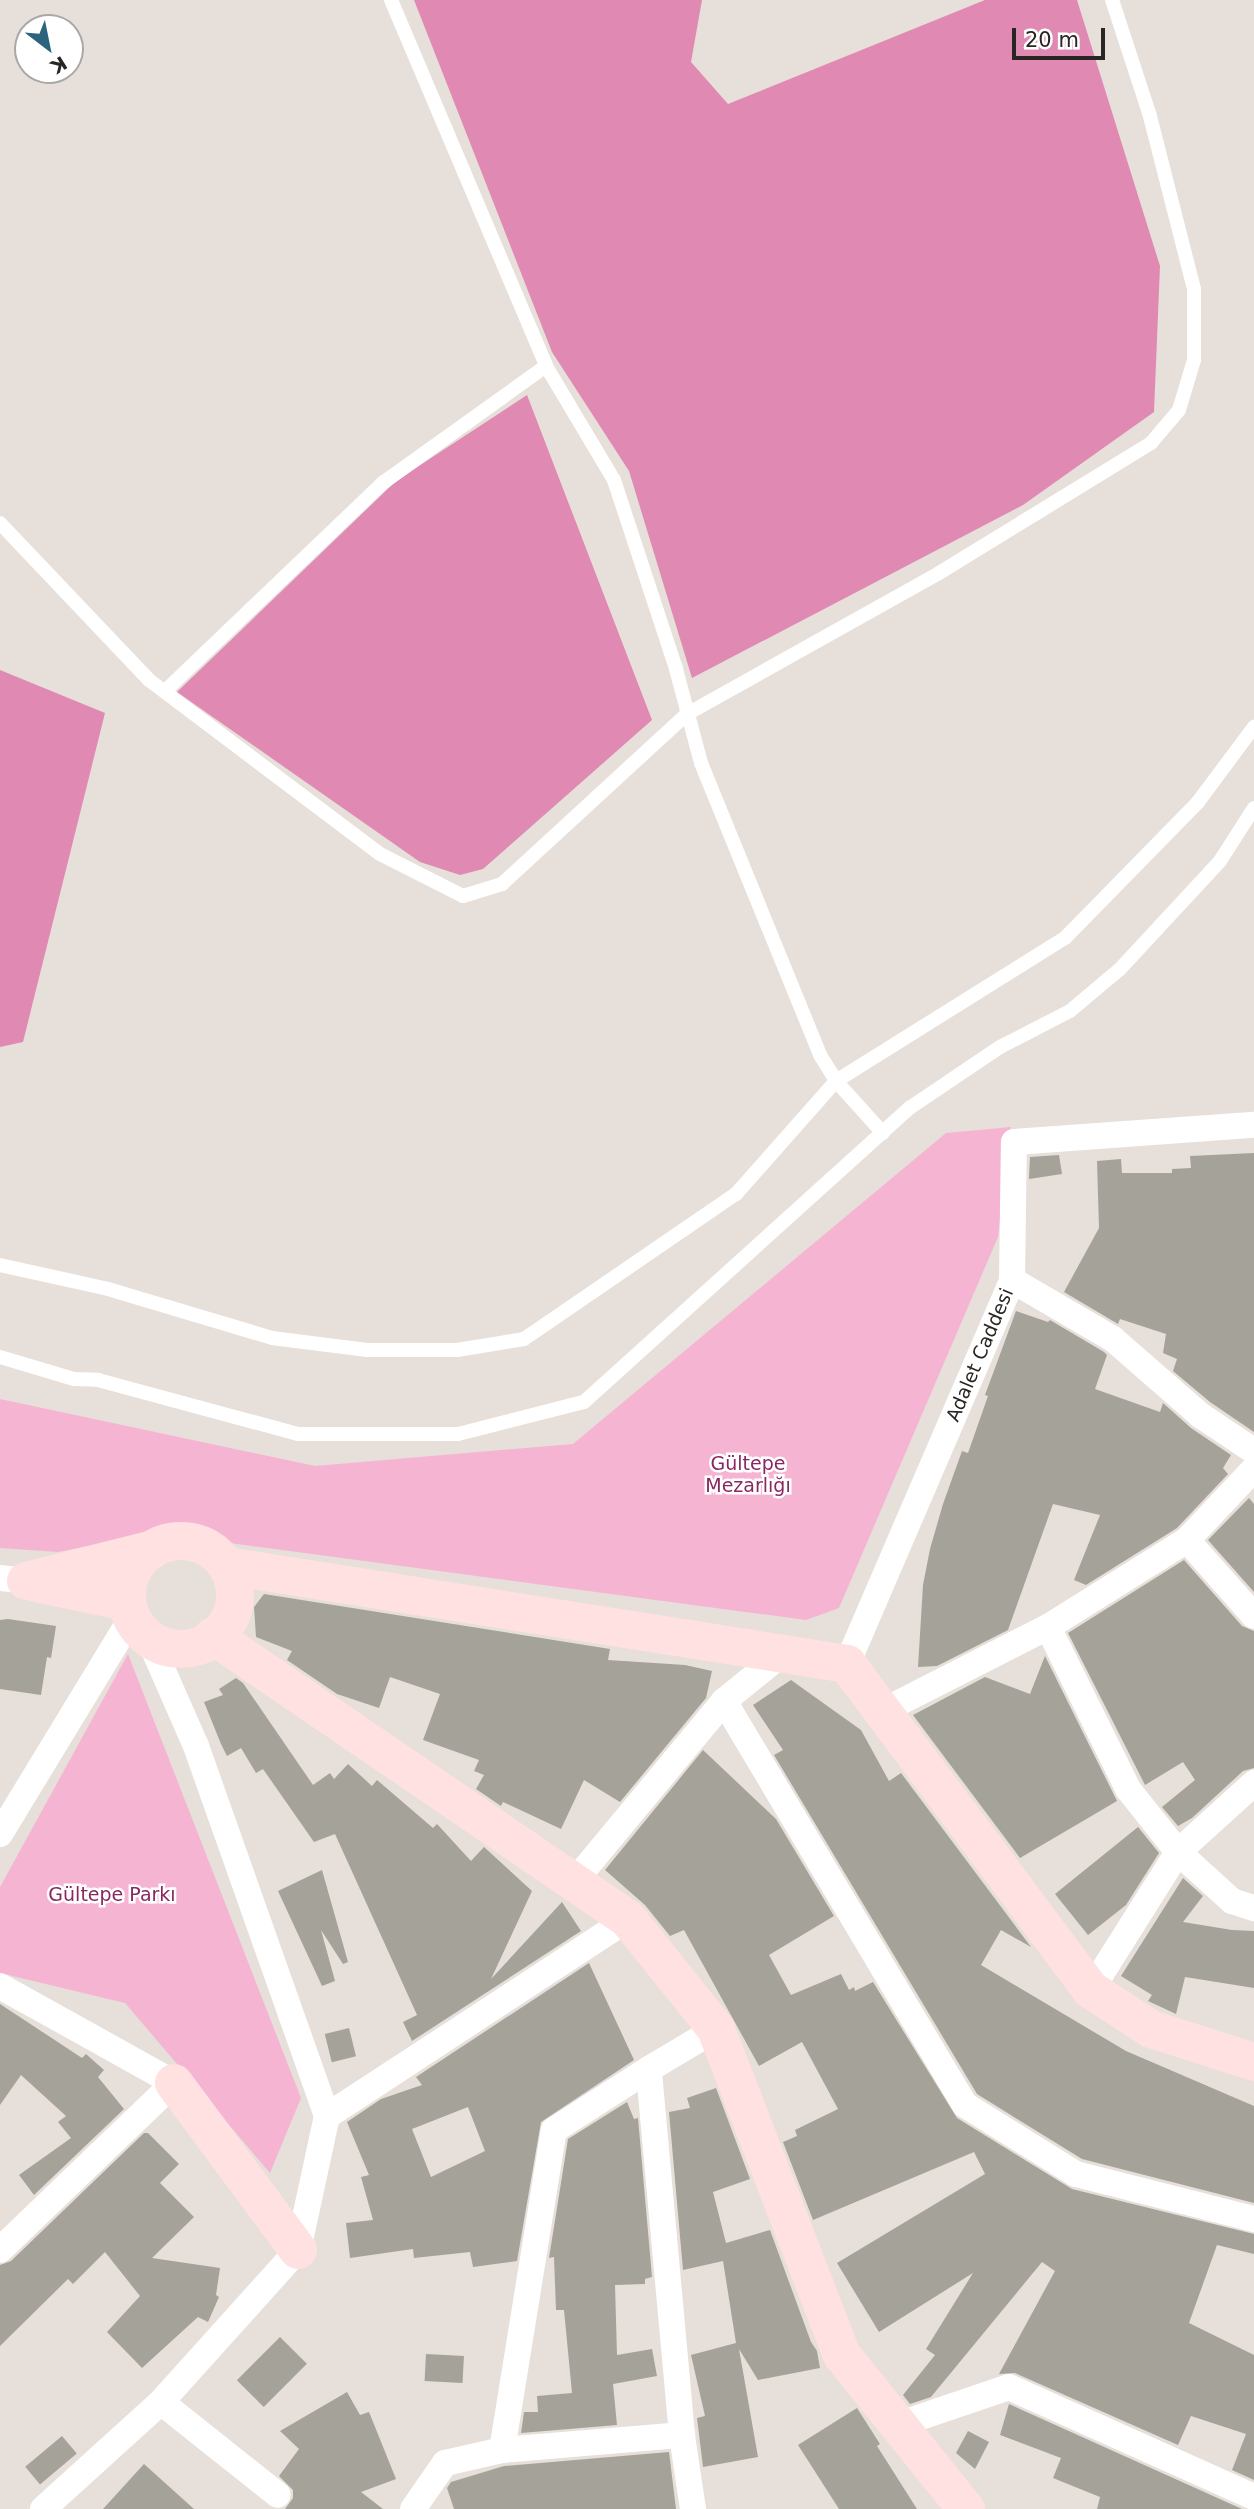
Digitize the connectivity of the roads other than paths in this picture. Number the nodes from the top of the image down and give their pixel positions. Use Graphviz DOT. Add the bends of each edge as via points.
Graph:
graph roads {
  1 [pos="391,0"];
  2 [pos="1112,0"];
  3 [pos="546,366"];
  4 [pos="0,523"];
  5 [pos="165,691"];
  6 [pos="687,714"];
  7 [pos="1254,727"];
  8 [pos="1254,808"];
  9 [pos="836,1081"];
  10 [pos="1254,1125"];
  11 [pos="883,1133"];
  12 [pos="0,1265"];
  13 [pos="1012,1280"];
  14 [pos="0,1357"];
  15 [pos="1254,1451"];
  16 [pos="1254,1469"];
  17 [pos="1187,1540"];
  18 [pos="153,1549"];
  19 [pos="227,1566"];
  20 [pos="13,1579"];
  21 [pos="1254,1616"];
  22 [pos="136,1619"];
  23 [pos="1048,1627"];
  24 [pos="213,1636"];
  25 [pos="782,1654"];
  26 [pos="847,1664"];
  27 [pos="724,1701"];
  28 [pos="881,1712"];
  29 [pos="1254,1783"];
  30 [pos="10,1794"];
  31 [pos="0,1834"];
  32 [pos="1178,1852"];
  33 [pos="573,1883"];
  34 [pos="1254,1908"];
  35 [pos="628,1919"];
  36 [pos="0,1986"];
  37 [pos="1091,1990"];
  38 [pos="716,2029"];
  39 [pos="1254,2062"];
  40 [pos="649,2069"];
  41 [pos="174,2083"];
  42 [pos="327,2116"];
  43 [pos="1254,2219"];
  44 [pos="0,2250"];
  45 [pos="298,2250"];
  46 [pos="161,2402"];
  47 [pos="897,2425"];
  48 [pos="682,2435"];
  49 [pos="502,2450"];
  50 [pos="278,2494"];
  51 [pos="1254,2497"];
  52 [pos="43,2509"];
  53 [pos="413,2509"];
  54 [pos="693,2509"];
  55 [pos="966,2509"];
  1 -- 3 [label="lane"];
  2 -- 6 [label="lane" via="1150,116 1194,289 1194,360 1180,410 1140,451 939,573"];
  3 -- 5 [label="lane" via="384,482"];
  3 -- 6 [label="lane" via="614,480"];
  4 -- 5 [label="lane" via="149,680"];
  5 -- 6 [label="lane" via="380,853 463,896 502,884"];
  6 -- 9 [label="lane" via="706,775 820,1055"];
  7 -- 9 [label="lane" via="1199,802 1065,937"];
  8 -- 11 [label="lane" via="1220,861 1120,969 1070,1011 1000,1047 911,1107"];
  9 -- 11 [label="lane"];
  9 -- 12 [label="lane" via="736,1194 524,1339 457,1350 367,1350 272,1338 108,1289"];
  10 -- 13 [label="street" via="1014,1142"];
  11 -- 14 [label="lane" via="584,1402 458,1434 298,1434"];
  13 -- 15 [label="street, Adalet Caddesi" via="1113,1339 1200,1415"];
  13 -- 26 [label="street, Adalet Caddesi"];
  16 -- 17 [label="street"];
  17 -- 21 [label="street"];
  17 -- 23 [label="street"];
  18 -- 19 [label="street" via="169,1542 194,1543 216,1553"];
  18 -- 20 [label="street"];
  18 -- 22 [label="street" via="132,1571"];
  19 -- 24 [label="street" via="236,1599 232,1616"];
  19 -- 25 [label="street"];
  20 -- 22 [label="street"];
  22 -- 24 [label="street" via="179,1649 195,1647"];
  22 -- 30 [label="street"];
  22 -- 42 [label="street" via="196,1746"];
  23 -- 28 [label="street"];
  23 -- 32 [label="street" via="1128,1789"];
  24 -- 33 [label="street"];
  25 -- 26 [label="street"];
  25 -- 27 [label="street"];
  26 -- 28 [label="street"];
  27 -- 33 [label="street"];
  27 -- 43 [label="street" via="965,2105 1076,2174"];
  28 -- 37 [label="street"];
  29 -- 32 [label="street"];
  30 -- 31 [label="street"];
  32 -- 34 [label="street" via="1232,1901"];
  32 -- 37 [label="street"];
  33 -- 35 [label="street"];
  35 -- 38 [label="street"];
  35 -- 42 [label="street"];
  36 -- 41 [label="street"];
  37 -- 39 [label="street" via="1151,2029"];
  38 -- 40 [label="street"];
  38 -- 47 [label="street" via="842,2355"];
  40 -- 48 [label="street"];
  40 -- 49 [label="street" via="554,2130"];
  41 -- 44 [label="street"];
  41 -- 45 [label="street"];
  42 -- 45 [label="street"];
  45 -- 46 [label="street"];
  46 -- 50 [label="street"];
  46 -- 52 [label="street"];
  47 -- 51 [label="street" via="1009,2387"];
  47 -- 55 [label="street"];
  48 -- 49 [label="street"];
  48 -- 54 [label="street"];
  49 -- 53 [label="street" via="445,2463"];
}
